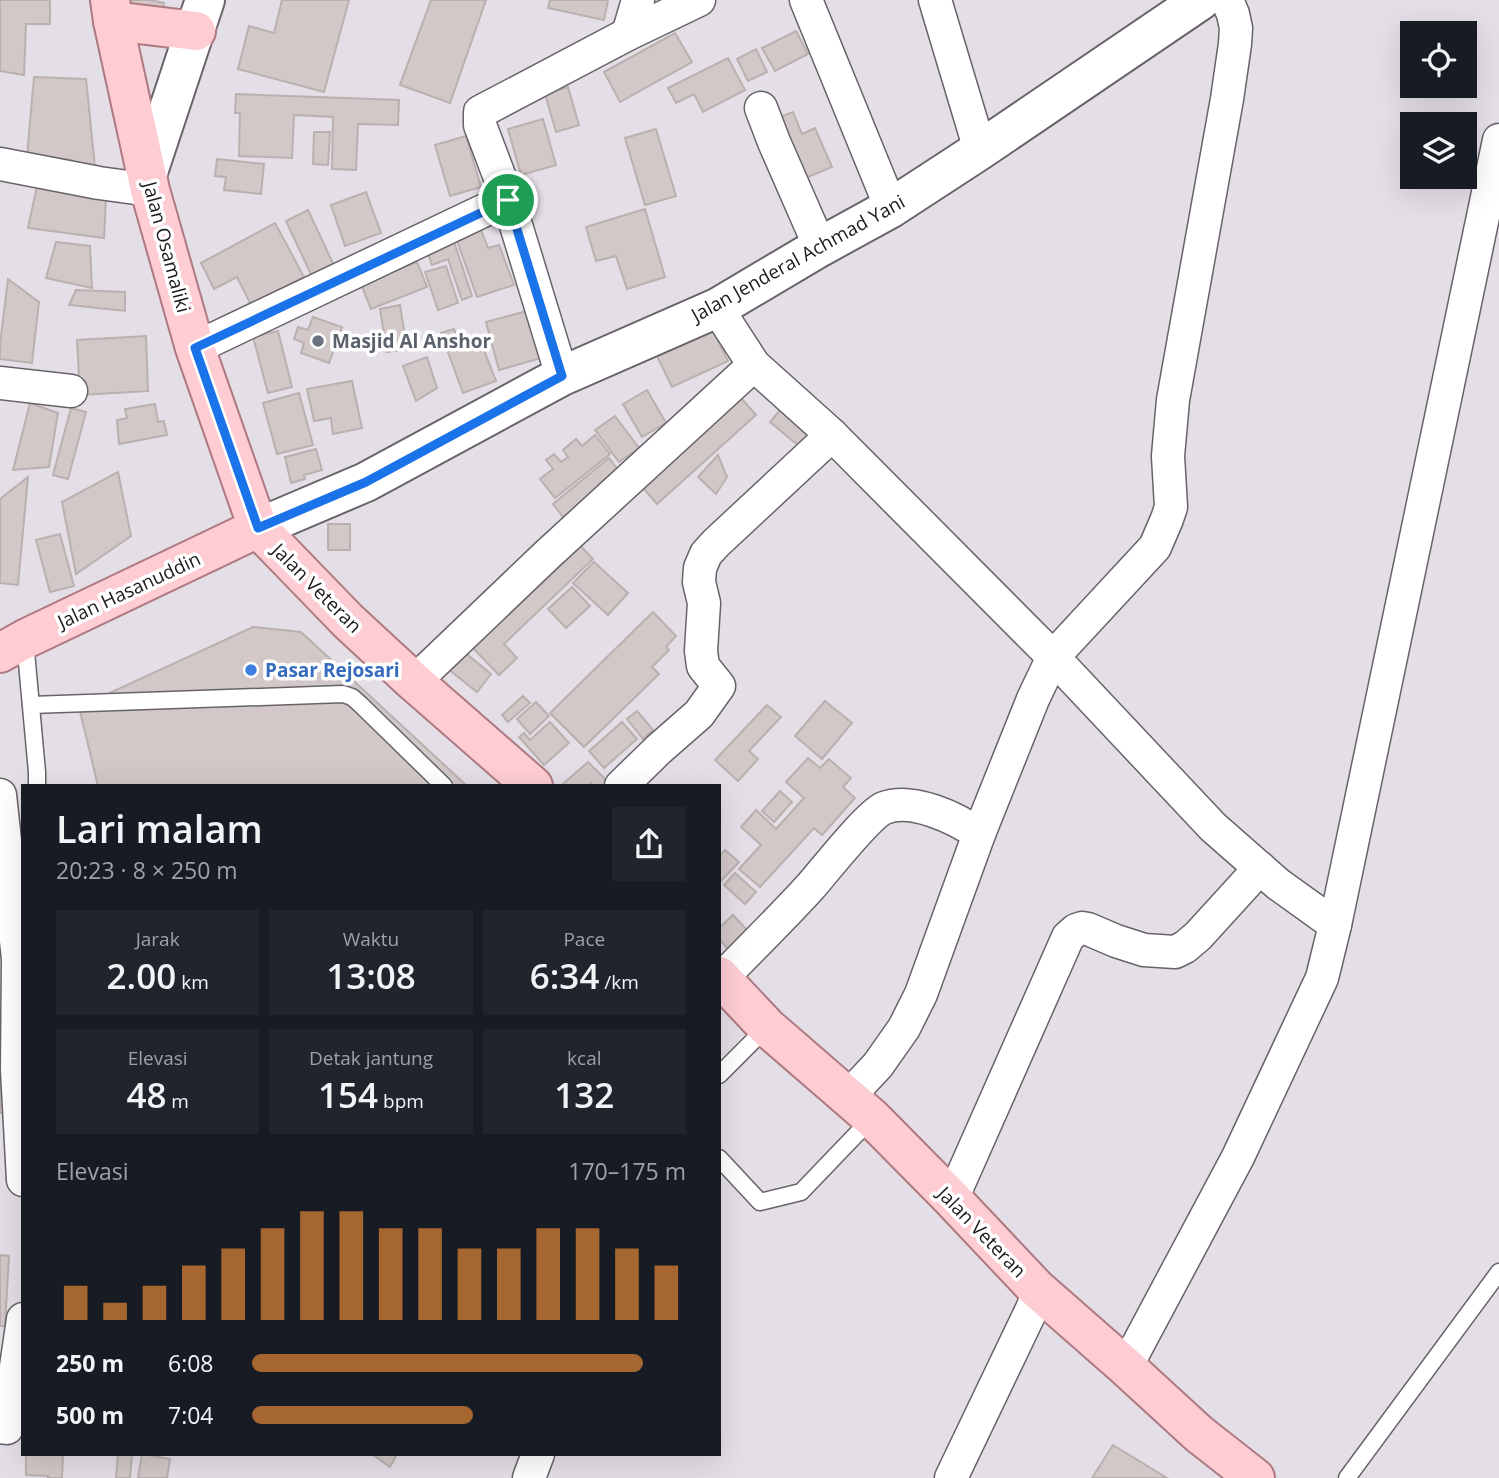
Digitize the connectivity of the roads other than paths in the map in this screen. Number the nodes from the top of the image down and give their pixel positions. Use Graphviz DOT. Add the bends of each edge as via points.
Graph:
graph roads {
  1 [pos="638,0"];
  2 [pos="699,0"];
  3 [pos="806,0"];
  4 [pos="934,0"];
  5 [pos="1201,0"];
  6 [pos="1227,0"];
  7 [pos="112,10"];
  8 [pos="200,15"];
  9 [pos="628,34"];
  10 [pos="761,108"];
  11 [pos="1499,139"];
  12 [pos="981,150"];
  13 [pos="0,164"];
  14 [pos="149,183"];
  15 [pos="508,200"];
  16 [pos="891,208"];
  17 [pos="820,247"];
  18 [pos="717,308"];
  19 [pos="195,348"];
  20 [pos="754,365"];
  21 [pos="562,376"];
  22 [pos="0,383"];
  23 [pos="71,391"];
  24 [pos="832,435"];
  25 [pos="258,528"];
  26 [pos="13,646"];
  27 [pos="1053,657"];
  28 [pos="414,682"];
  29 [pos="31,705"];
  30 [pos="37,784"];
  31 [pos="442,784"];
  32 [pos="531,784"];
  33 [pos="623,784"];
  34 [pos="0,795"];
  35 [pos="979,834"];
  36 [pos="1260,869"];
  37 [pos="1335,925"];
  38 [pos="721,979"];
  39 [pos="721,981"];
  40 [pos="767,1027"];
  41 [pos="20,1071"];
  42 [pos="721,1073"];
  43 [pos="21,1107"];
  44 [pos="860,1108"];
  45 [pos="721,1160"];
  46 [pos="952,1199"];
  47 [pos="1499,1272"];
  48 [pos="1040,1292"];
  49 [pos="21,1336"];
  50 [pos="1126,1367"];
  51 [pos="9,1435"];
  52 [pos="537,1456"];
  53 [pos="529,1478"];
  54 [pos="951,1478"];
  55 [pos="1255,1478"];
  56 [pos="1347,1478"];
  1 -- 9 [label="street"];
  2 -- 9 [label="street"];
  3 -- 16 [label="street"];
  4 -- 12 [label="street"];
  5 -- 12 [label="main road, Jalan Jenderal Achmad Yani"];
  6 -- 27 [label="street" via="1236,28 1235,44 1173,400 1168,456 1171,507 1155,547"];
  7 -- 8 [label="main road"];
  7 -- 14 [label="main road, Jalan Osamaliki"];
  8 -- 14 [label="main road"];
  9 -- 15 [label="street" via="481,112 480,125"];
  10 -- 17 [label="street"];
  11 -- 37 [label="street"];
  12 -- 16 [label="main road, Jalan Jenderal Achmad Yani"];
  13 -- 14 [label="street" via="99,183"];
  14 -- 19 [label="main road, Jalan Osamaliki"];
  15 -- 19 [label="street"];
  15 -- 21 [label="street"];
  16 -- 17 [label="main road, Jalan Jenderal Achmad Yani"];
  17 -- 18 [label="main road, Jalan Jenderal Achmad Yani"];
  18 -- 20 [label="street"];
  18 -- 21 [label="main road, Jalan Jenderal Achmad Yani"];
  19 -- 25 [label="main road, Jalan Osamaliki"];
  20 -- 24 [label="street"];
  20 -- 28 [label="street"];
  21 -- 25 [label="main road, Jalan Jenderal Achmad Yani" via="366,482"];
  22 -- 23 [label="street"];
  24 -- 27 [label="street"];
  24 -- 33 [label="street" via="706,554 699,582 704,603 701,651 703,666 719,685 699,714"];
  25 -- 26 [label="main road, Jalan Hasanuddin"];
  25 -- 28 [label="main road, Jalan Veteran"];
  26 -- 29 [label="lane"];
  27 -- 35 [label="street"];
  27 -- 36 [label="street" via="1213,827"];
  28 -- 32 [label="main road, Jalan Veteran"];
  29 -- 30 [label="lane"];
  29 -- 31 [label="lane" via="343,694 360,704"];
  34 -- 41 [label="street" via="18,959"];
  35 -- 38 [label="street" via="917,807 882,809"];
  35 -- 44 [label="street" via="921,994 877,1065"];
  36 -- 37 [label="street"];
  36 -- 46 [label="street" via="1198,936 1175,952 1144,950 1082,928 1068,937"];
  37 -- 50 [label="street" via="1322,978 1238,1157"];
  39 -- 40 [label="main road, Jalan Veteran"];
  40 -- 42 [label="lane"];
  40 -- 44 [label="main road, Jalan Veteran"];
  41 -- 43 [label="street"];
  44 -- 45 [label="lane" via="801,1192 760,1202"];
  44 -- 46 [label="main road, Jalan Veteran"];
  46 -- 48 [label="main road, Jalan Veteran"];
  47 -- 56 [label="lane"];
  48 -- 50 [label="main road, Jalan Veteran"];
  48 -- 54 [label="street"];
  49 -- 51 [label="street"];
  50 -- 55 [label="main road, Jalan Veteran"];
  52 -- 53 [label="street"];
}
